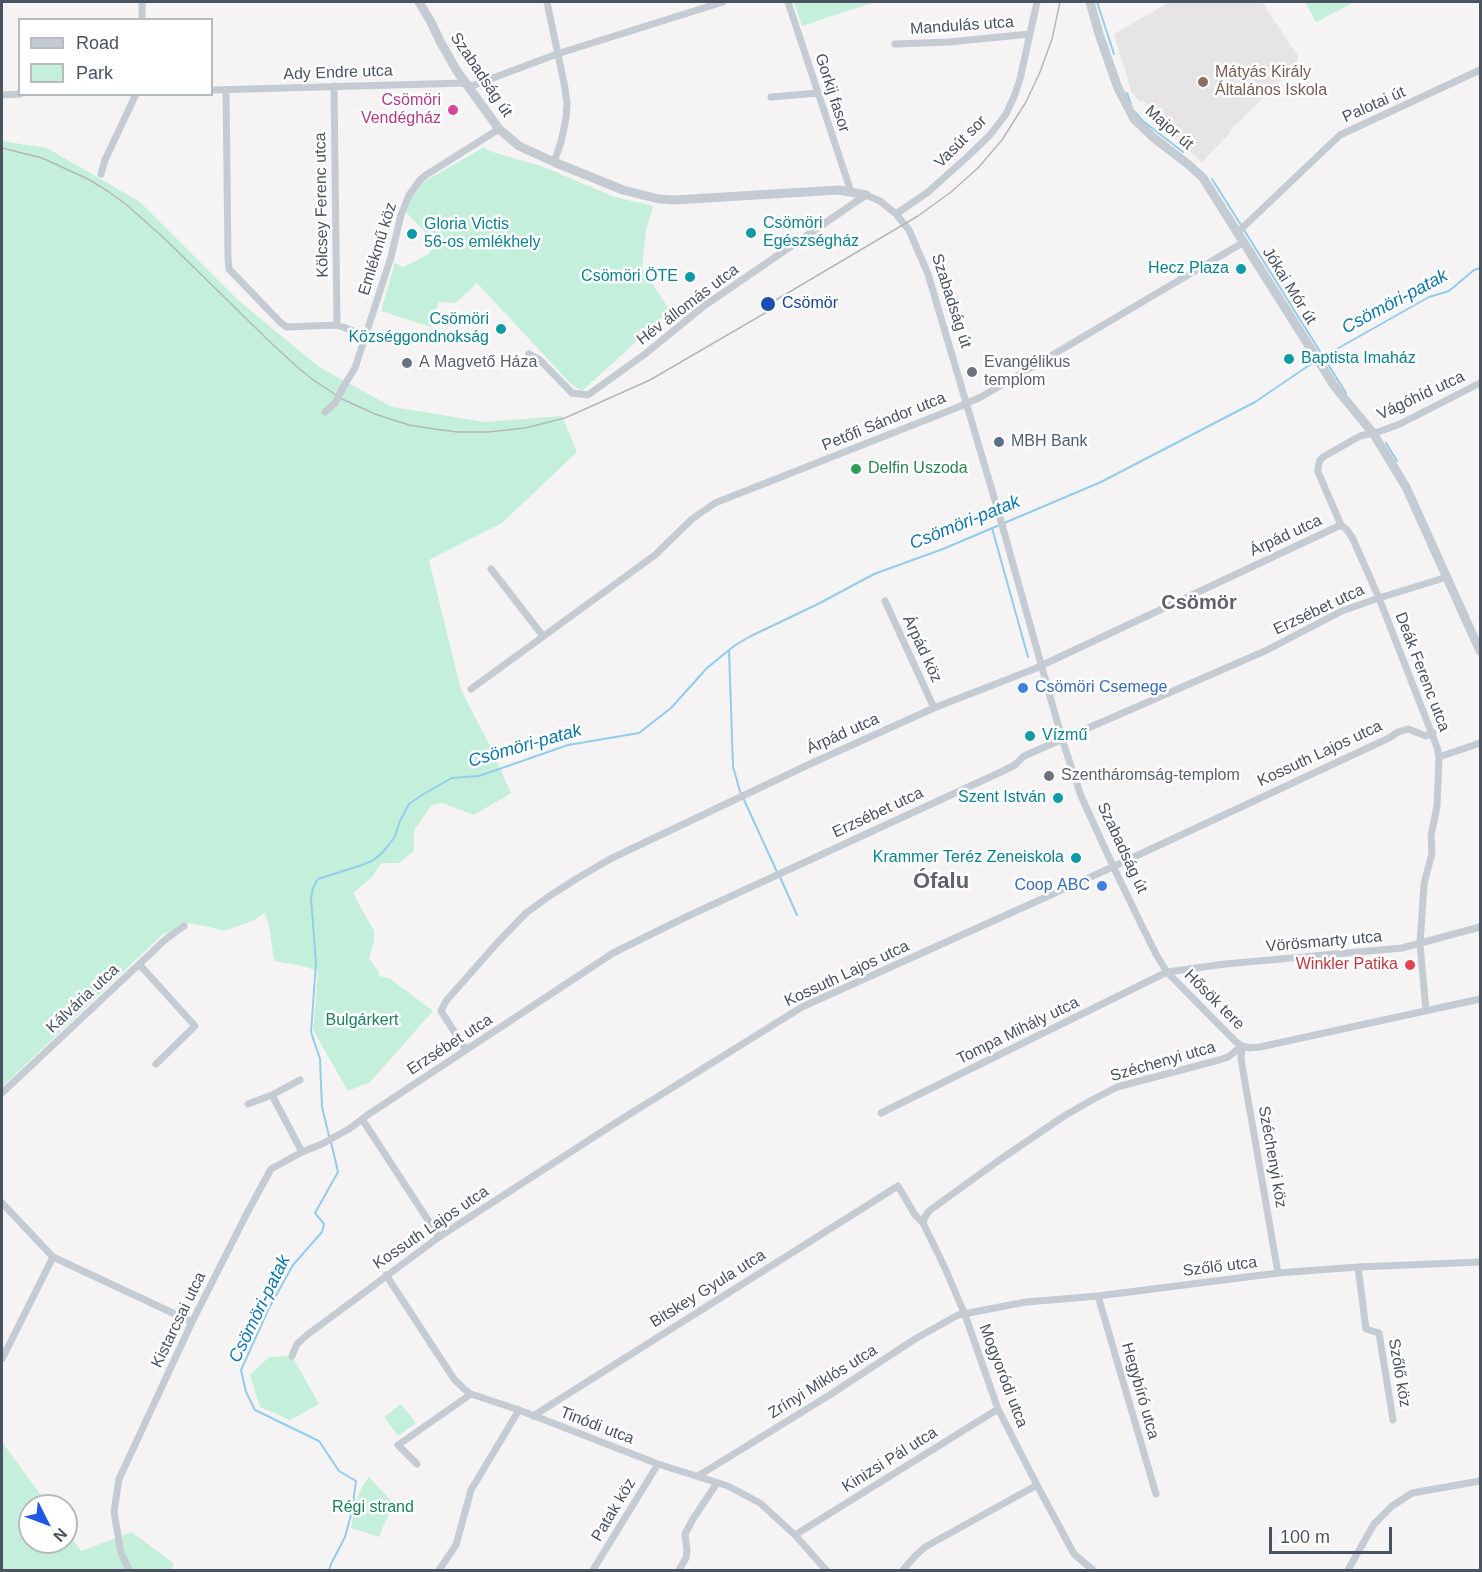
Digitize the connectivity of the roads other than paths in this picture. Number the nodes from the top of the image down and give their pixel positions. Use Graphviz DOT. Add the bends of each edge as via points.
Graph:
graph roads {
  1 [pos="142,2"];
  2 [pos="419,2"];
  3 [pos="546,2"];
  4 [pos="723,2"];
  5 [pos="788,2"];
  6 [pos="1037,2"];
  7 [pos="1090,2"];
  8 [pos="142,18"];
  9 [pos="1030,34"];
  10 [pos="895,44"];
  11 [pos="557,54"];
  12 [pos="1480,70"];
  13 [pos="467,85"];
  14 [pos="334,86"];
  15 [pos="213,90"];
  16 [pos="226,90"];
  17 [pos="819,93"];
  18 [pos="2,94"];
  19 [pos="18,94"];
  20 [pos="135,96"];
  21 [pos="771,97"];
  22 [pos="499,129"];
  23 [pos="554,162"];
  24 [pos="101,174"];
  25 [pos="850,192"];
  26 [pos="867,195"];
  27 [pos="896,214"];
  28 [pos="1241,229"];
  29 [pos="1244,242"];
  30 [pos="337,325"];
  31 [pos="365,335"];
  32 [pos="529,354"];
  33 [pos="1480,383"];
  34 [pos="966,403"];
  35 [pos="326,412"];
  36 [pos="1373,433"];
  37 [pos="1318,464"];
  38 [pos="1341,525"];
  39 [pos="491,569"];
  40 [pos="1447,578"];
  41 [pos="1379,598"];
  42 [pos="885,600"];
  43 [pos="543,636"];
  44 [pos="1480,651"];
  45 [pos="1041,665"];
  46 [pos="471,689"];
  47 [pos="934,708"];
  48 [pos="1432,733"];
  49 [pos="1062,739"];
  50 [pos="1480,743"];
  51 [pos="1438,757"];
  52 [pos="1113,866"];
  53 [pos="184,926"];
  54 [pos="1480,927"];
  55 [pos="1420,944"];
  56 [pos="140,965"];
  57 [pos="1167,972"];
  58 [pos="1480,999"];
  59 [pos="1426,1011"];
  60 [pos="1242,1046"];
  61 [pos="466,1050"];
  62 [pos="156,1064"];
  63 [pos="300,1080"];
  64 [pos="2,1093"];
  65 [pos="272,1095"];
  66 [pos="248,1104"];
  67 [pos="881,1113"];
  68 [pos="362,1119"];
  69 [pos="349,1129"];
  70 [pos="302,1152"];
  71 [pos="898,1186"];
  72 [pos="2,1203"];
  73 [pos="923,1222"];
  74 [pos="439,1237"];
  75 [pos="53,1257"];
  76 [pos="1480,1262"];
  77 [pos="1358,1268"];
  78 [pos="1278,1273"];
  79 [pos="386,1275"];
  80 [pos="1098,1296"];
  81 [pos="965,1315"];
  82 [pos="192,1322"];
  83 [pos="292,1356"];
  84 [pos="2,1359"];
  85 [pos="471,1394"];
  86 [pos="998,1409"];
  87 [pos="519,1410"];
  88 [pos="533,1416"];
  89 [pos="1393,1419"];
  90 [pos="417,1464"];
  91 [pos="657,1464"];
  92 [pos="698,1476"];
  93 [pos="1480,1481"];
  94 [pos="717,1483"];
  95 [pos="1037,1485"];
  96 [pos="1156,1494"];
  97 [pos="795,1535"];
  98 [pos="129,1570"];
  99 [pos="439,1570"];
  100 [pos="593,1570"];
  101 [pos="679,1570"];
  102 [pos="826,1570"];
  103 [pos="903,1570"];
  104 [pos="1093,1570"];
  105 [pos="1348,1570"];
  1 -- 8 [label="street"];
  2 -- 13 [label="street, Szabadság út"];
  3 -- 11 [label="street"];
  4 -- 11 [label="street, Ady Endre utca"];
  5 -- 17 [label="street, Gorkij fasor"];
  6 -- 9 [label="street, Vasút sor"];
  7 -- 28 [label="street, Major út" via="1118,88 1134,119 1203,178"];
  9 -- 10 [label="street, Mandulás utca"];
  9 -- 27 [label="street, Vasút sor" via="1006,114 966,158"];
  11 -- 13 [label="street, Ady Endre utca"];
  11 -- 23 [label="street" via="567,104"];
  12 -- 28 [label="street, Palotai út" via="1340,135"];
  13 -- 14 [label="street, Ady Endre utca"];
  13 -- 22 [label="street, Szabadság út"];
  14 -- 16 [label="street, Ady Endre utca"];
  14 -- 30 [label="street, Kölcsey Ferenc utca"];
  15 -- 16 [label="street, Ady Endre utca"];
  16 -- 30 [label="street" via="229,269 281,324"];
  17 -- 21 [label="street"];
  17 -- 25 [label="street, Gorkij fasor"];
  18 -- 19 [label="street"];
  20 -- 24 [label="street"];
  22 -- 23 [label="street, Szabadság út" via="519,146"];
  22 -- 31 [label="street, Emlékmű köz" via="426,175 409,195"];
  23 -- 25 [label="street, Szabadság út" via="623,190 659,199"];
  25 -- 26 [label="street, Szabadság út"];
  26 -- 27 [label="street, Szabadság út"];
  26 -- 32 [label="street, Hév állomás utca" via="704,306 588,395 572,393"];
  27 -- 34 [label="street, Szabadság út" via="909,230 928,274"];
  28 -- 29 [label="street, Jókai Mór út"];
  29 -- 34 [label="street, Petőfi Sándor utca"];
  29 -- 36 [label="street, Jókai Mór út" via="1335,387"];
  30 -- 31 [label="street"];
  31 -- 35 [label="street, Emlékmű köz, bridge" via="355,368"];
  33 -- 36 [label="street, Vágóhíd utca" via="1400,424"];
  34 -- 43 [label="street, Petőfi Sándor utca" via="715,503 655,555"];
  34 -- 45 [label="street, Szabadság út"];
  36 -- 37 [label="street, Vágóhíd utca" via="1360,436 1323,457"];
  36 -- 40 [label="street, Jókai Mór út" via="1406,487"];
  37 -- 38 [label="street, Deák Ferenc utca"];
  38 -- 41 [label="street, Deák Ferenc utca" via="1352,537"];
  38 -- 45 [label="street, Árpád utca"];
  39 -- 43 [label="street"];
  40 -- 41 [label="street, Erzsébet utca"];
  40 -- 44 [label="street, Jókai Mór út"];
  41 -- 48 [label="street, Deák Ferenc utca"];
  41 -- 49 [label="street, Erzsébet utca" via="1342,611 1265,651"];
  42 -- 47 [label="street, Árpád köz"];
  43 -- 46 [label="street, Petőfi Sándor utca"];
  45 -- 47 [label="street, Árpád utca"];
  45 -- 49 [label="street, Szabadság út"];
  47 -- 61 [label="street, Árpád utca" via="610,859 526,913 441,1011"];
  48 -- 51 [label="street, Deák Ferenc utca"];
  48 -- 52 [label="street, Kossuth Lajos utca" via="1426,736 1408,729 1398,732"];
  49 -- 52 [label="street, Szabadság út"];
  49 -- 61 [label="street, Erzsébet utca" via="1024,756 1003,771 613,953"];
  50 -- 51 [label="street"];
  51 -- 55 [label="street, Deák Ferenc utca" via="1437,806 1424,884"];
  52 -- 57 [label="street, Szabadság út"];
  52 -- 74 [label="street, Kossuth Lajos utca" via="802,1007"];
  53 -- 56 [label="street, Kálvária utca"];
  54 -- 55 [label="street, Vörösmarty utca"];
  55 -- 57 [label="street, Vörösmarty utca"];
  55 -- 59 [label="street, Deák Ferenc utca"];
  56 -- 62 [label="street" via="195,1026"];
  56 -- 64 [label="street, Kálvária utca"];
  57 -- 60 [label="street, Hősök tere"];
  57 -- 67 [label="street, Tompa Mihály utca"];
  58 -- 59 [label="street, Széchenyi utca"];
  59 -- 60 [label="street, Széchenyi utca" via="1260,1047"];
  60 -- 73 [label="street, Széchenyi utca" via="1228,1057 1116,1087 1092,1100 998,1161 929,1211"];
  60 -- 78 [label="street, Széchenyi köz" via="1241,1059"];
  61 -- 68 [label="street, Erzsébet utca"];
  63 -- 65 [label="street"];
  65 -- 66 [label="street"];
  65 -- 70 [label="street"];
  68 -- 69 [label="street, Erzsébet utca"];
  68 -- 74 [label="street"];
  69 -- 70 [label="street, Kistarcsai utca"];
  70 -- 82 [label="street, Kistarcsai utca" via="271,1169"];
  71 -- 73 [label="street, Mogyoródi utca"];
  71 -- 88 [label="street, Bitskey Gyula utca"];
  72 -- 75 [label="street"];
  73 -- 81 [label="street, Mogyoródi utca"];
  74 -- 79 [label="street, Kossuth Lajos utca"];
  75 -- 82 [label="street"];
  75 -- 84 [label="street"];
  76 -- 77 [label="street, Szőlő utca"];
  77 -- 78 [label="street, Szőlő utca"];
  77 -- 89 [label="street, Szőlő köz" via="1366,1329 1379,1333"];
  78 -- 80 [label="street, Szőlő utca"];
  79 -- 83 [label="street, Kossuth Lajos utca" via="307,1335"];
  79 -- 85 [label="street, Tinódi utca" via="454,1379"];
  80 -- 81 [label="street, Szőlő utca" via="1026,1302"];
  80 -- 96 [label="street, Hegybíró utca"];
  81 -- 86 [label="street, Mogyoródi utca"];
  81 -- 92 [label="street, Zrínyi Miklós utca" via="957,1315 915,1339"];
  82 -- 98 [label="street, Kistarcsai utca" via="119,1479 114,1512 121,1553"];
  85 -- 87 [label="street, Tinódi utca"];
  85 -- 90 [label="street" via="398,1445"];
  86 -- 95 [label="street, Mogyoródi utca"];
  86 -- 97 [label="street, Kinizsi Pál utca"];
  87 -- 88 [label="street, Tinódi utca"];
  87 -- 99 [label="street" via="471,1490 456,1545"];
  88 -- 91 [label="street, Tinódi utca"];
  91 -- 92 [label="street, Tinódi utca"];
  91 -- 100 [label="street, Patak köz"];
  92 -- 94 [label="street, Tinódi utca"];
  93 -- 105 [label="street" via="1412,1493 1392,1506 1374,1524"];
  94 -- 97 [label="street, Tinódi utca" via="760,1503"];
  94 -- 101 [label="street" via="685,1534 686,1558"];
  95 -- 103 [label="street" via="925,1547"];
  95 -- 104 [label="street, Mogyoródi utca" via="1074,1554"];
  97 -- 102 [label="street, Tinódi utca"];
}
